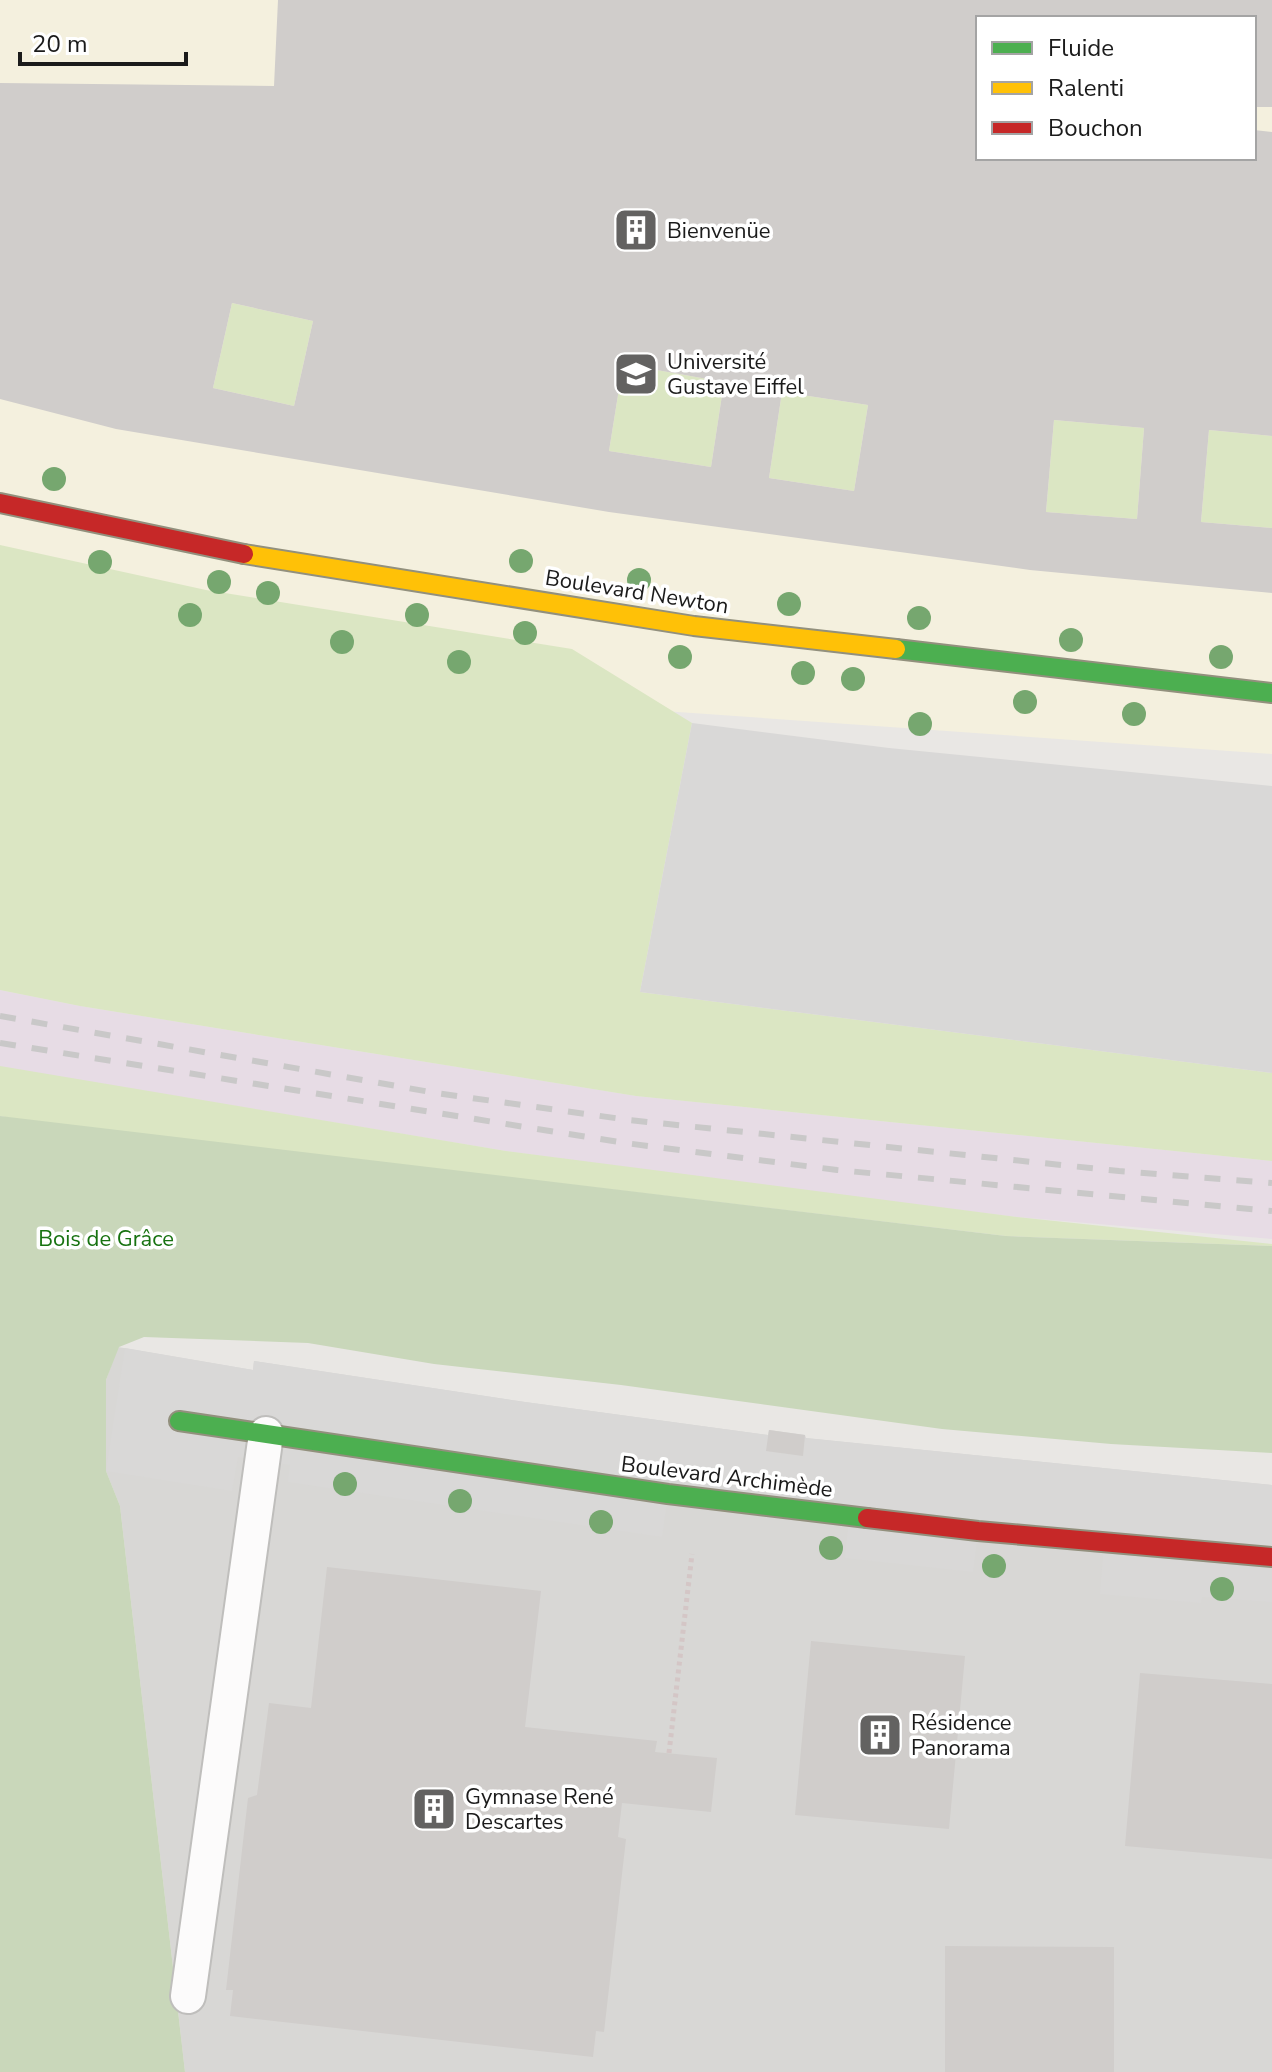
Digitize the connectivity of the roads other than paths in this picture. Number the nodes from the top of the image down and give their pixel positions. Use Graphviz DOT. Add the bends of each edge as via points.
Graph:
graph roads {
  1 [pos="0,503"];
  2 [pos="1272,693"];
  3 [pos="179,1421"];
  4 [pos="266,1434"];
  5 [pos="1272,1557"];
  6 [pos="188,1996"];
  1 -- 2 [label="street, Boulevard Newton" via="246,554 694,626"];
  3 -- 4 [label="street, Boulevard Archimède"];
  4 -- 5 [label="street, Boulevard Archimède" via="668,1494 978,1531"];
  4 -- 6 [label="lane"];
}
